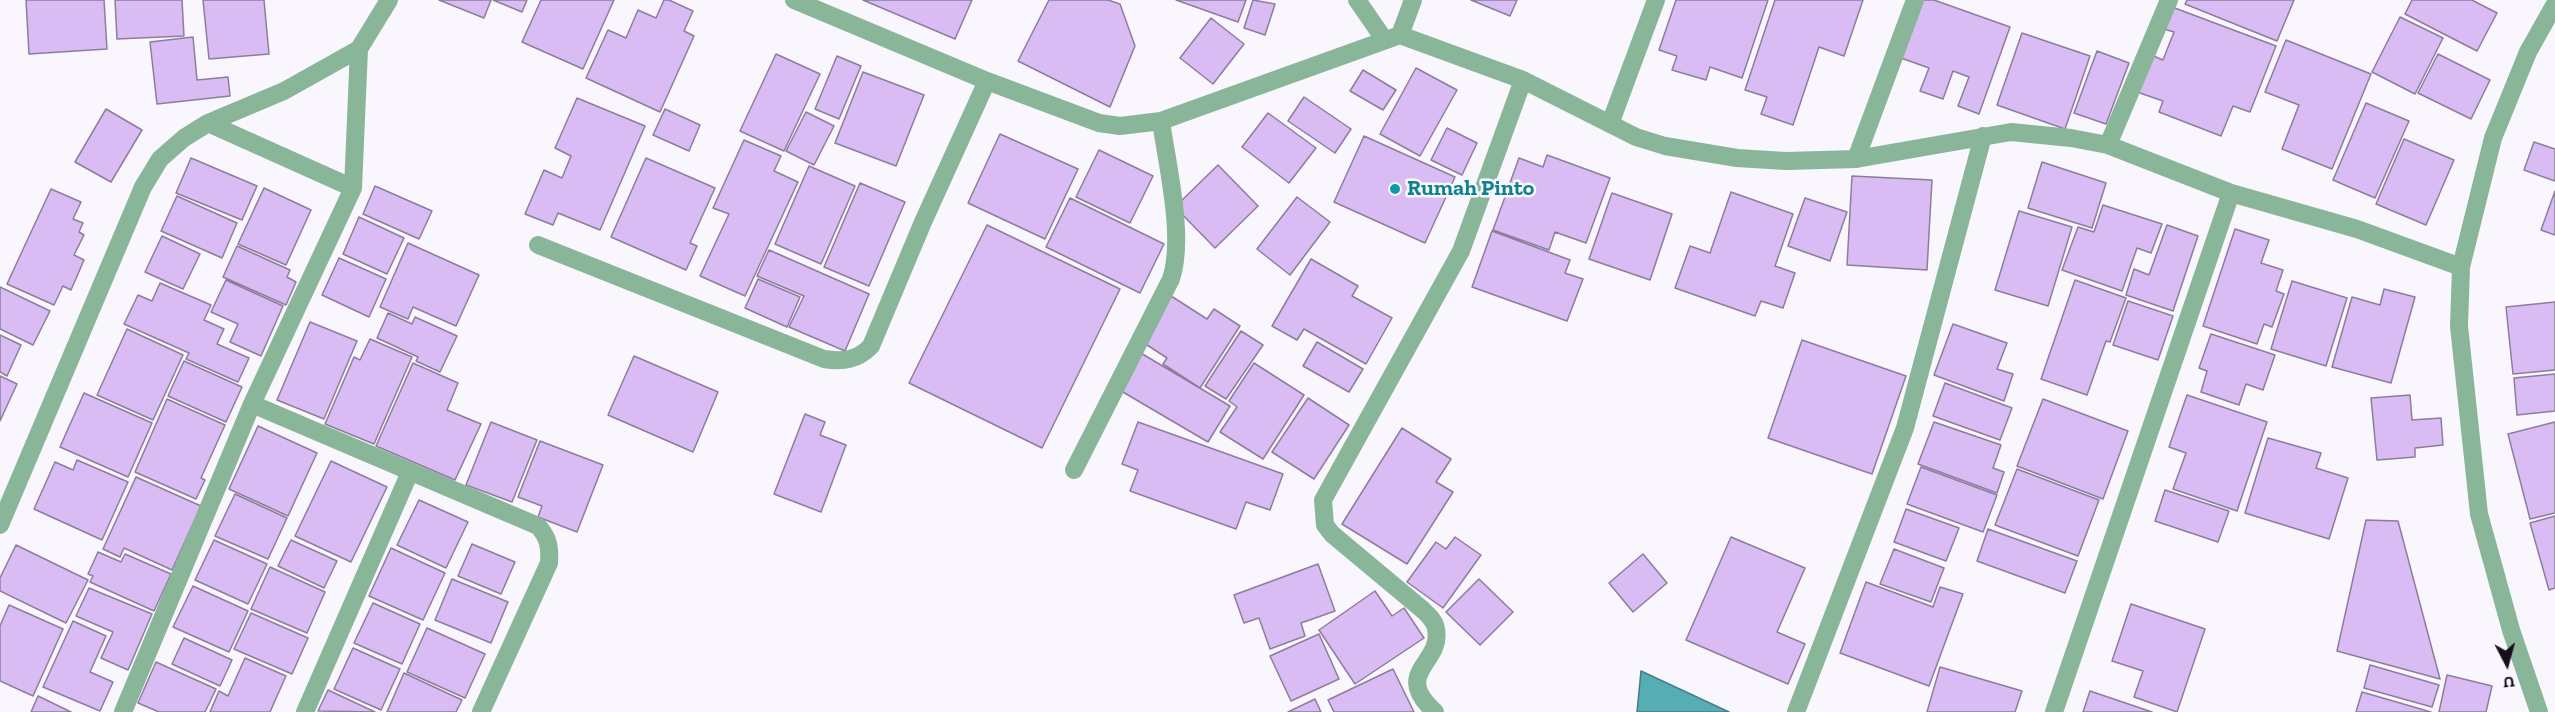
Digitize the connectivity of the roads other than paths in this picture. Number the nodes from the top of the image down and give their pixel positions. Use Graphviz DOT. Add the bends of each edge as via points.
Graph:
graph roads {
  1 [pos="389,0"];
  2 [pos="794,0"];
  3 [pos="1357,0"];
  4 [pos="1413,0"];
  5 [pos="1656,0"];
  6 [pos="1915,0"];
  7 [pos="2169,0"];
  8 [pos="2555,4"];
  9 [pos="1392,37"];
  10 [pos="358,49"];
  11 [pos="1523,80"];
  12 [pos="987,81"];
  13 [pos="1161,121"];
  14 [pos="208,123"];
  15 [pos="1610,124"];
  16 [pos="1983,136"];
  17 [pos="2108,145"];
  18 [pos="1856,159"];
  19 [pos="353,188"];
  20 [pos="2230,193"];
  21 [pos="538,245"];
  22 [pos="2461,267"];
  23 [pos="252,404"];
  24 [pos="1074,470"];
  25 [pos="410,472"];
  26 [pos="0,525"];
  27 [pos="123,712"];
  28 [pos="305,712"];
  29 [pos="481,712"];
  30 [pos="1435,712"];
  31 [pos="1796,712"];
  32 [pos="2054,712"];
  33 [pos="2539,712"];
  1 -- 10 [label="street"];
  2 -- 12 [label="street"];
  3 -- 9 [label="street"];
  4 -- 9 [label="street"];
  5 -- 15 [label="street"];
  6 -- 18 [label="street"];
  7 -- 17 [label="street"];
  8 -- 22 [label="street" via="2528,52 2493,138"];
  9 -- 11 [label="street"];
  9 -- 13 [label="street"];
  10 -- 14 [label="street" via="284,92"];
  10 -- 19 [label="street"];
  11 -- 15 [label="street"];
  11 -- 30 [label="street" via="1461,251 1323,500 1324,525 1332,534 1434,622 1435,644 1417,680 1419,696"];
  12 -- 13 [label="street" via="1099,123 1137,125"];
  12 -- 21 [label="street" via="871,346 861,356 824,359"];
  13 -- 24 [label="street" via="1176,233 1176,264"];
  14 -- 19 [label="street"];
  14 -- 26 [label="street" via="160,159 144,188"];
  15 -- 18 [label="street" via="1665,146 1737,158"];
  16 -- 17 [label="street" via="2039,133"];
  16 -- 18 [label="street"];
  16 -- 31 [label="street" via="1905,428"];
  17 -- 20 [label="street"];
  19 -- 23 [label="street"];
  20 -- 22 [label="street" via="2357,229"];
  20 -- 32 [label="street"];
  22 -- 33 [label="street" via="2461,350 2479,514 2511,630"];
  23 -- 25 [label="street"];
  23 -- 27 [label="street"];
  25 -- 28 [label="street"];
  25 -- 29 [label="street" via="538,526 548,540 549,563"];
}
